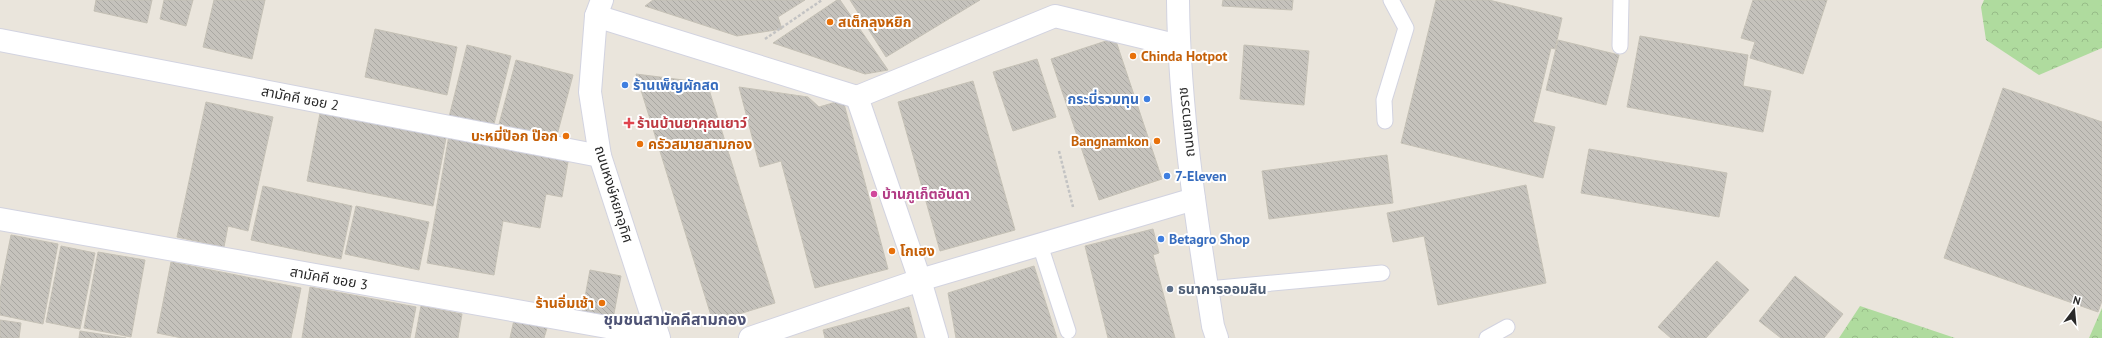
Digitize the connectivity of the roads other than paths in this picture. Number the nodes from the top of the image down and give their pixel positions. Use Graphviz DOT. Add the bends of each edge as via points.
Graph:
graph roads {
  1 [pos="1178,0"];
  2 [pos="1391,0"];
  3 [pos="1621,0"];
  4 [pos="599,8"];
  5 [pos="0,40"];
  6 [pos="1179,46"];
  7 [pos="1620,46"];
  8 [pos="857,97"];
  9 [pos="1385,121"];
  10 [pos="600,156"];
  11 [pos="1194,199"];
  12 [pos="0,219"];
  13 [pos="1040,245"];
  14 [pos="1382,273"];
  15 [pos="920,280"];
  16 [pos="1208,290"];
  17 [pos="1507,327"];
  18 [pos="1068,331"];
  19 [pos="658,337"];
  20 [pos="750,338"];
  21 [pos="937,338"];
  22 [pos="1217,338"];
  23 [pos="1487,338"];
  1 -- 6 [label="street, ถนนเยาวราช"];
  2 -- 9 [label="lane" via="1406,28 1384,100"];
  3 -- 7 [label="lane"];
  4 -- 8 [label="street" via="735,59"];
  4 -- 10 [label="street, ถนนหงษ์หยกอุทิศ" via="590,92"];
  5 -- 10 [label="street, สามัคคี ซอย 2"];
  6 -- 8 [label="street" via="1055,16"];
  6 -- 11 [label="street, ถนนเยาวราช"];
  8 -- 15 [label="street"];
  10 -- 19 [label="street, ถนนหงษ์หยกอุทิศ"];
  11 -- 13 [label="street"];
  11 -- 16 [label="street, ถนนเยาวราช"];
  12 -- 19 [label="street, สามัคคี ซอย 3"];
  13 -- 15 [label="street"];
  13 -- 18 [label="lane"];
  14 -- 16 [label="lane"];
  15 -- 20 [label="street"];
  15 -- 21 [label="street"];
  16 -- 22 [label="street, ถนนเยาวราช"];
  17 -- 23 [label="lane"];
}
